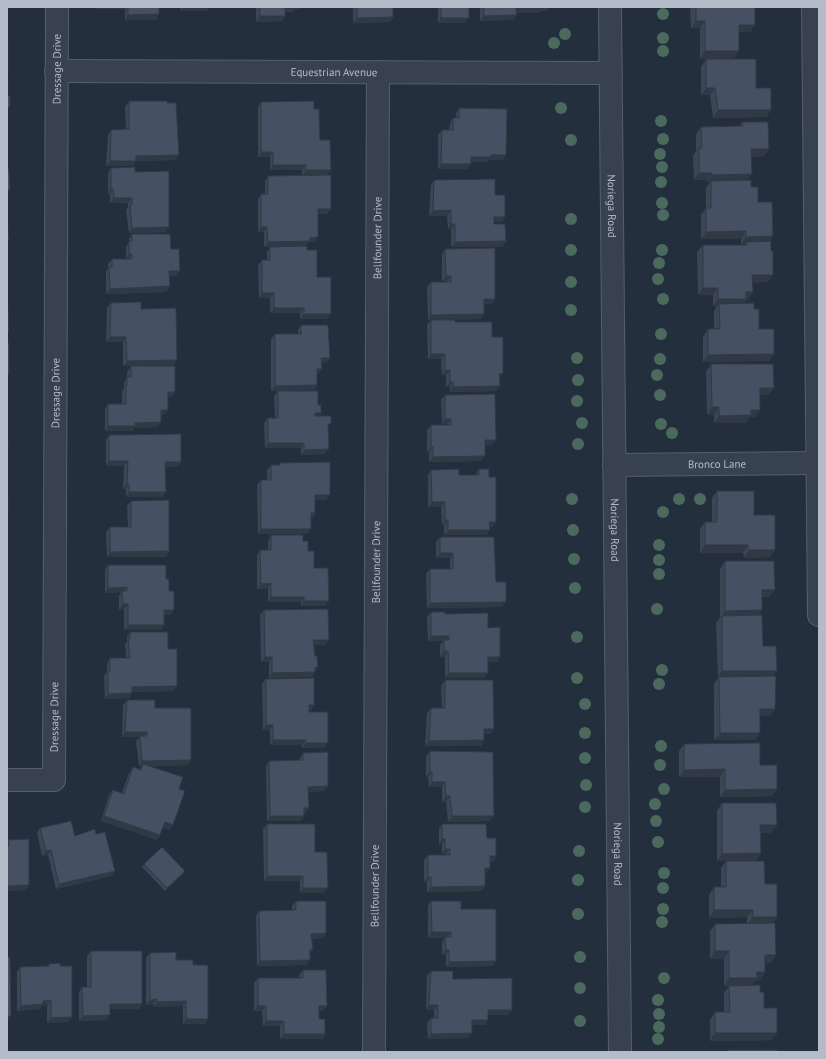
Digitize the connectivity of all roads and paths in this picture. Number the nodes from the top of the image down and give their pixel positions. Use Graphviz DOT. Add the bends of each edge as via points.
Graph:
graph roads {
  1 [pos="57,7"];
  2 [pos="610,7"];
  3 [pos="813,7"];
  4 [pos="56,71"];
  5 [pos="378,72"];
  6 [pos="611,73"];
  7 [pos="818,463"];
  8 [pos="614,465"];
  9 [pos="819,615"];
  10 [pos="7,780"];
  11 [pos="374,1052"];
  12 [pos="620,1052"];
  1 -- 4 [label="street, Dressage Drive"];
  2 -- 6 [label="street, Noriega Road"];
  3 -- 7 [label="street"];
  4 -- 5 [label="street, Equestrian Avenue"];
  4 -- 10 [label="street, Dressage Drive" via="54,780"];
  5 -- 6 [label="street, Equestrian Avenue"];
  5 -- 11 [label="street, Bellfounder Drive"];
  6 -- 8 [label="street, Noriega Road"];
  7 -- 8 [label="street, Bronco Lane"];
  7 -- 9 [label="street"];
  8 -- 12 [label="street, Noriega Road"];
}
